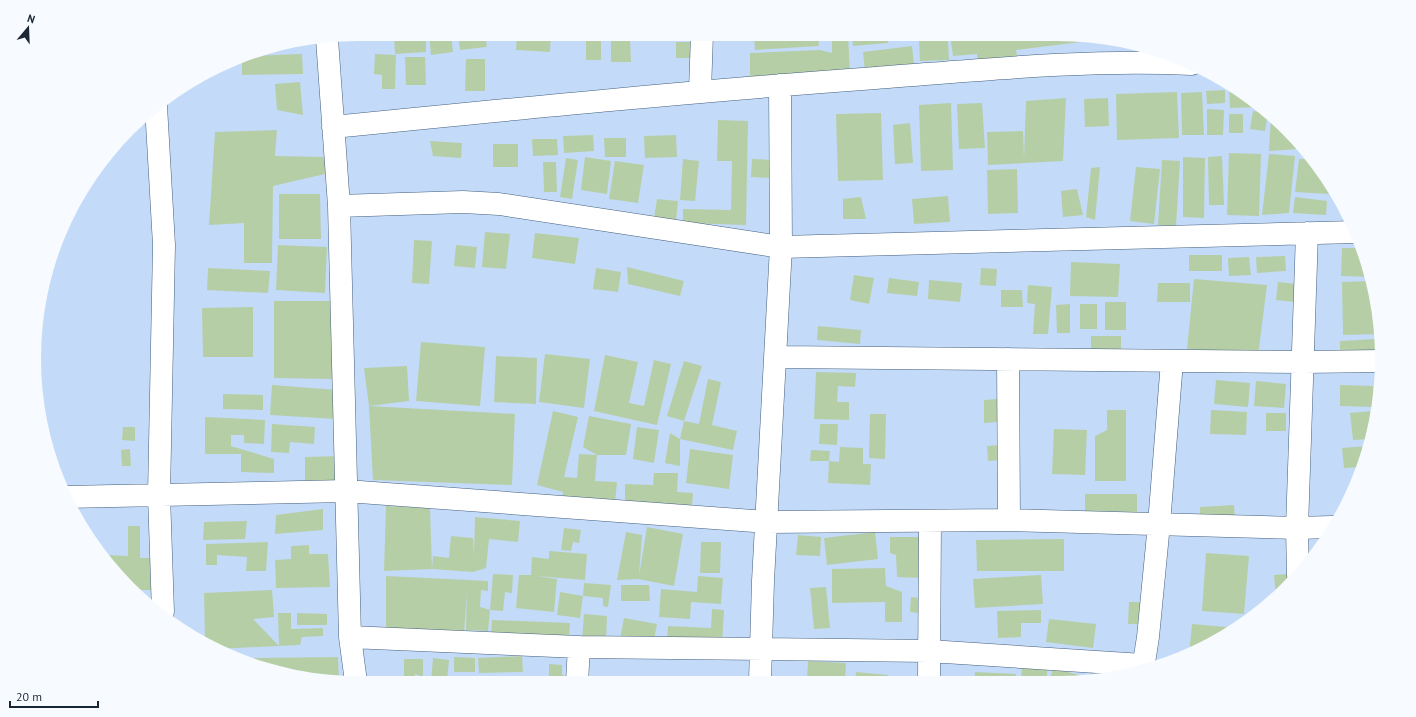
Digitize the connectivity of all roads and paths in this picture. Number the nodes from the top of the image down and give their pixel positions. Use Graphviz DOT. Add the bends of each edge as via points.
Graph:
graph roads {
  1 [pos="702,41"];
  2 [pos="327,43"];
  3 [pos="1174,63"];
  4 [pos="780,85"];
  5 [pos="700,91"];
  6 [pos="156,114"];
  7 [pos="333,127"];
  8 [pos="339,206"];
  9 [pos="1349,232"];
  10 [pos="1307,233"];
  11 [pos="782,247"];
  12 [pos="777,357"];
  13 [pos="1008,359"];
  14 [pos="1172,361"];
  15 [pos="1375,361"];
  16 [pos="1303,362"];
  17 [pos="346,491"];
  18 [pos="159,495"];
  19 [pos="73,498"];
  20 [pos="1009,520"];
  21 [pos="930,521"];
  22 [pos="767,522"];
  23 [pos="1159,524"];
  24 [pos="1326,527"];
  25 [pos="1297,528"];
  26 [pos="1298,566"];
  27 [pos="163,608"];
  28 [pos="350,637"];
  29 [pos="579,647"];
  30 [pos="761,649"];
  31 [pos="929,651"];
  32 [pos="1144,664"];
  33 [pos="1134,666"];
  34 [pos="355,676"];
  35 [pos="577,676"];
  36 [pos="760,676"];
  37 [pos="928,676"];
  1 -- 5 [label="street"];
  2 -- 7 [label="street"];
  3 -- 4 [label="street" via="1061,64"];
  4 -- 5 [label="street"];
  4 -- 11 [label="street"];
  5 -- 7 [label="street"];
  6 -- 18 [label="street" via="164,244"];
  7 -- 8 [label="street"];
  8 -- 11 [label="street" via="463,202 498,204"];
  8 -- 17 [label="street"];
  9 -- 10 [label="street"];
  10 -- 11 [label="street"];
  10 -- 16 [label="street"];
  11 -- 12 [label="street"];
  12 -- 13 [label="street"];
  12 -- 22 [label="street"];
  13 -- 14 [label="street"];
  13 -- 20 [label="street"];
  14 -- 16 [label="street"];
  14 -- 23 [label="street"];
  15 -- 16 [label="street"];
  16 -- 25 [label="street"];
  17 -- 18 [label="street"];
  17 -- 22 [label="street"];
  17 -- 28 [label="street"];
  18 -- 19 [label="street"];
  18 -- 27 [label="street"];
  20 -- 21 [label="street"];
  20 -- 23 [label="street"];
  21 -- 22 [label="street"];
  21 -- 31 [label="street"];
  22 -- 30 [label="street"];
  23 -- 25 [label="street"];
  23 -- 32 [label="street"];
  24 -- 25 [label="street"];
  25 -- 26 [label="street"];
  28 -- 29 [label="street"];
  28 -- 34 [label="street"];
  29 -- 30 [label="street"];
  29 -- 35 [label="street"];
  30 -- 31 [label="street"];
  30 -- 36 [label="street"];
  31 -- 33 [label="street"];
  31 -- 37 [label="street"];
}
